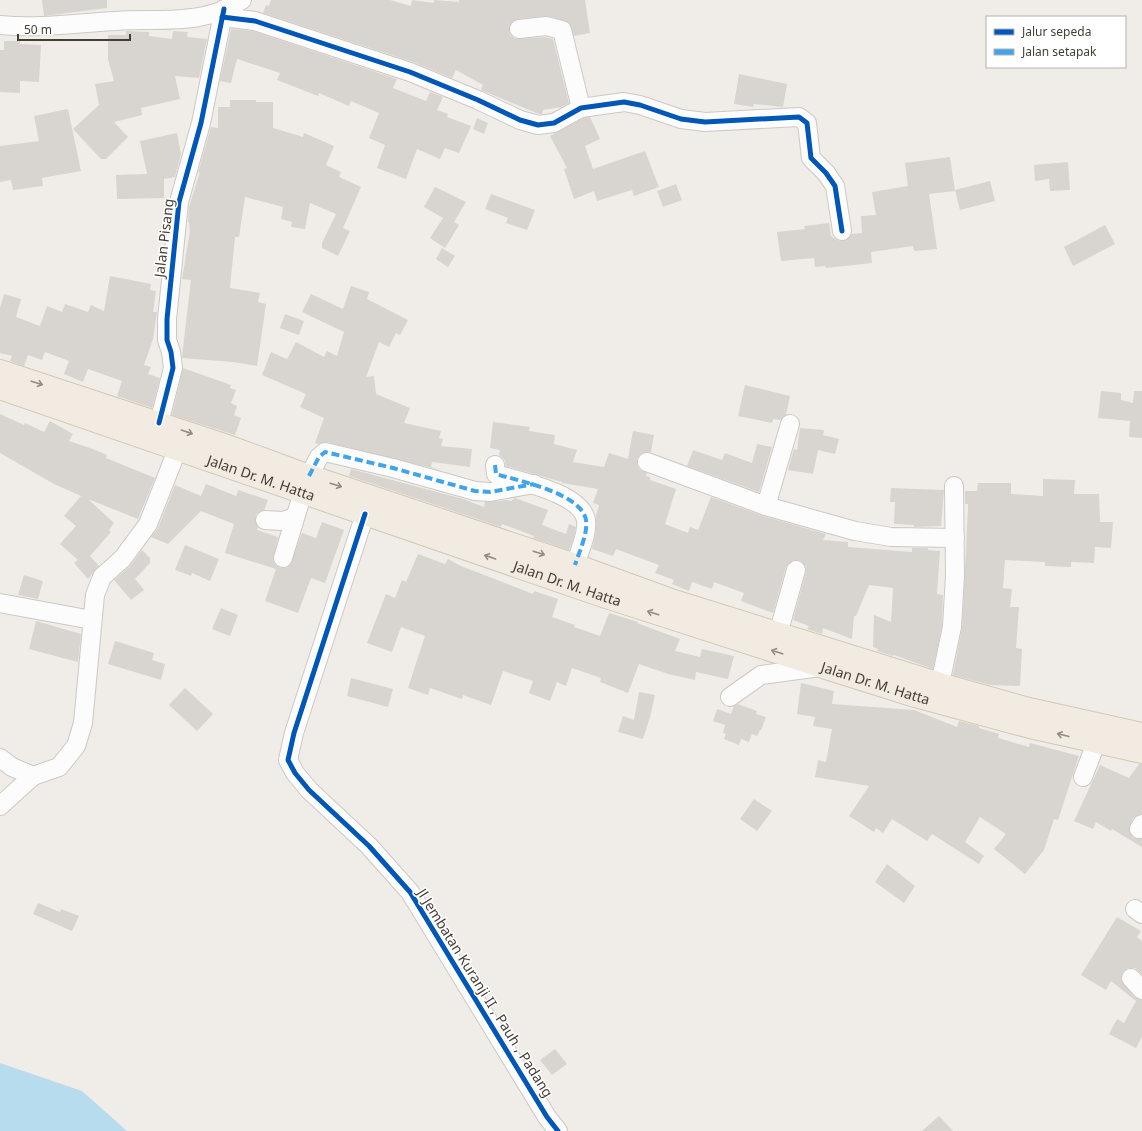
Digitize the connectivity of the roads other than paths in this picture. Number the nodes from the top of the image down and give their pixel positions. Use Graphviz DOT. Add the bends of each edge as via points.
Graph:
graph roads {
  1 [pos="242,0"];
  2 [pos="223,13"];
  3 [pos="0,25"];
  4 [pos="519,29"];
  5 [pos="581,108"];
  6 [pos="842,231"];
  7 [pos="0,371"];
  8 [pos="0,388"];
  9 [pos="159,423"];
  10 [pos="790,424"];
  11 [pos="178,448"];
  12 [pos="647,462"];
  13 [pos="495,465"];
  14 [pos="306,484"];
  15 [pos="534,484"];
  16 [pos="954,486"];
  17 [pos="766,506"];
  18 [pos="365,514"];
  19 [pos="295,517"];
  20 [pos="265,520"];
  21 [pos="955,538"];
  22 [pos="283,558"];
  23 [pos="576,565"];
  24 [pos="796,570"];
  25 [pos="0,604"];
  26 [pos="92,620"];
  27 [pos="778,634"];
  28 [pos="823,667"];
  29 [pos="940,684"];
  30 [pos="730,697"];
  31 [pos="1142,734"];
  32 [pos="1101,737"];
  33 [pos="1142,752"];
  34 [pos="0,758"];
  35 [pos="33,776"];
  36 [pos="1083,776"];
  37 [pos="0,806"];
  38 [pos="558,1131"];
  1 -- 2 [label="street"];
  2 -- 3 [label="street" via="198,17 53,25"];
  2 -- 5 [label="street" via="410,72 520,120 554,124"];
  2 -- 9 [label="street, Jalan Pisang" via="201,123 179,202 167,319 167,340 173,368"];
  4 -- 5 [label="street" via="546,26 562,30"];
  5 -- 6 [label="street" via="624,102 681,119 705,122 799,117 807,123 811,158 835,186"];
  7 -- 9 [label="main road, Jalan Dr. M. Hatta, one-way"];
  8 -- 11 [label="main road, Jalan Dr. M. Hatta"];
  9 -- 14 [label="main road, Jalan Dr. M. Hatta, one-way"];
  10 -- 17 [label="street"];
  11 -- 14 [label="main road, Jalan Dr. M. Hatta"];
  11 -- 26 [label="street" via="144,531 123,558 102,576 95,595"];
  12 -- 17 [label="street"];
  13 -- 15 [label="street" via="496,474"];
  14 -- 15 [label="street" via="319,457 325,452 476,491 490,492"];
  14 -- 18 [label="main road, Jalan Dr. M. Hatta"];
  14 -- 19 [label="street"];
  14 -- 23 [label="main road, Jalan Dr. M. Hatta, one-way"];
  15 -- 23 [label="street" via="565,498 584,514 585,532"];
  16 -- 21 [label="street"];
  17 -- 21 [label="street" via="855,531 891,537"];
  28 -- 18 [label="main road, Jalan Dr. M. Hatta, one-way" via="600,595"];
  18 -- 38 [label="street, Jl Jembatan Kuranji II , Pauh , Padang" via="294,732 288,760 309,790 369,846 410,892 546,1116"];
  19 -- 20 [label="street" via="283,521"];
  19 -- 22 [label="street"];
  21 -- 29 [label="street" via="952,627"];
  23 -- 27 [label="main road, Jalan Dr. M. Hatta" via="674,601"];
  24 -- 27 [label="street"];
  25 -- 26 [label="street"];
  26 -- 35 [label="street" via="83,723 76,746 59,767"];
  27 -- 29 [label="main road, Jalan Dr. M. Hatta"];
  28 -- 30 [label="street" via="762,675"];
  32 -- 28 [label="main road, Jalan Dr. M. Hatta, one-way" via="915,696"];
  29 -- 32 [label="main road, Jalan Dr. M. Hatta" via="1029,709"];
  31 -- 32 [label="main road, Jalan Dr. M. Hatta"];
  32 -- 33 [label="main road, Jalan Dr. M. Hatta"];
  32 -- 36 [label="street"];
  34 -- 35 [label="street" via="23,773"];
  35 -- 37 [label="street"];
}
